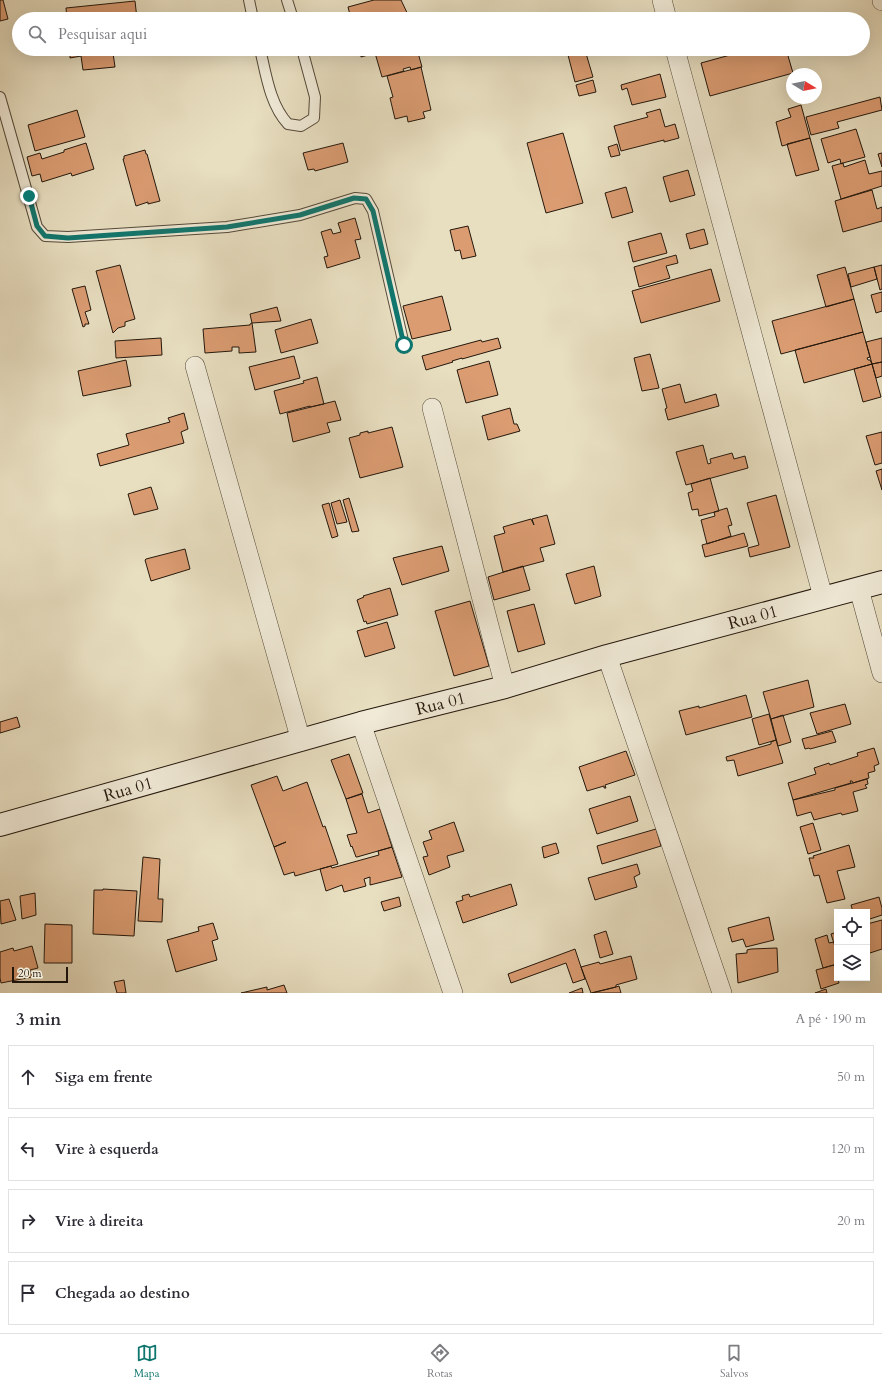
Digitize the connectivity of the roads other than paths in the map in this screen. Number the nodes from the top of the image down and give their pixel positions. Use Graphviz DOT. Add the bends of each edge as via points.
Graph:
graph roads {
  1 [pos="250,0"];
  2 [pos="287,0"];
  3 [pos="662,0"];
  4 [pos="252,12"];
  5 [pos="291,12"];
  6 [pos="665,12"];
  7 [pos="262,56"];
  8 [pos="304,56"];
  9 [pos="677,56"];
  10 [pos="0,97"];
  11 [pos="404,345"];
  12 [pos="195,366"];
  13 [pos="432,408"];
  14 [pos="882,582"];
  15 [pos="859,588"];
  16 [pos="823,598"];
  17 [pos="607,656"];
  18 [pos="882,673"];
  19 [pos="505,687"];
  20 [pos="361,723"];
  21 [pos="301,741"];
  22 [pos="0,825"];
  23 [pos="453,993"];
  24 [pos="722,993"];
  1 -- 4 [label="lane"];
  2 -- 5 [label="lane"];
  3 -- 6 [label="street"];
  7 -- 8 [label="lane" via="269,87 282,118 288,124 301,126 314,118 315,97"];
  9 -- 16 [label="street"];
  10 -- 11 [label="lane" via="37,226 45,236 68,238 227,227 300,215 354,198 366,199 373,211"];
  12 -- 21 [label="street"];
  13 -- 19 [label="street"];
  14 -- 15 [label="street, Rua 01"];
  15 -- 16 [label="street, Rua 01"];
  15 -- 18 [label="street"];
  16 -- 17 [label="street, Rua 01"];
  17 -- 19 [label="street, Rua 01"];
  17 -- 24 [label="street"];
  19 -- 20 [label="street, Rua 01"];
  20 -- 21 [label="street, Rua 01"];
  20 -- 23 [label="street"];
  21 -- 22 [label="street, Rua 01"];
}
